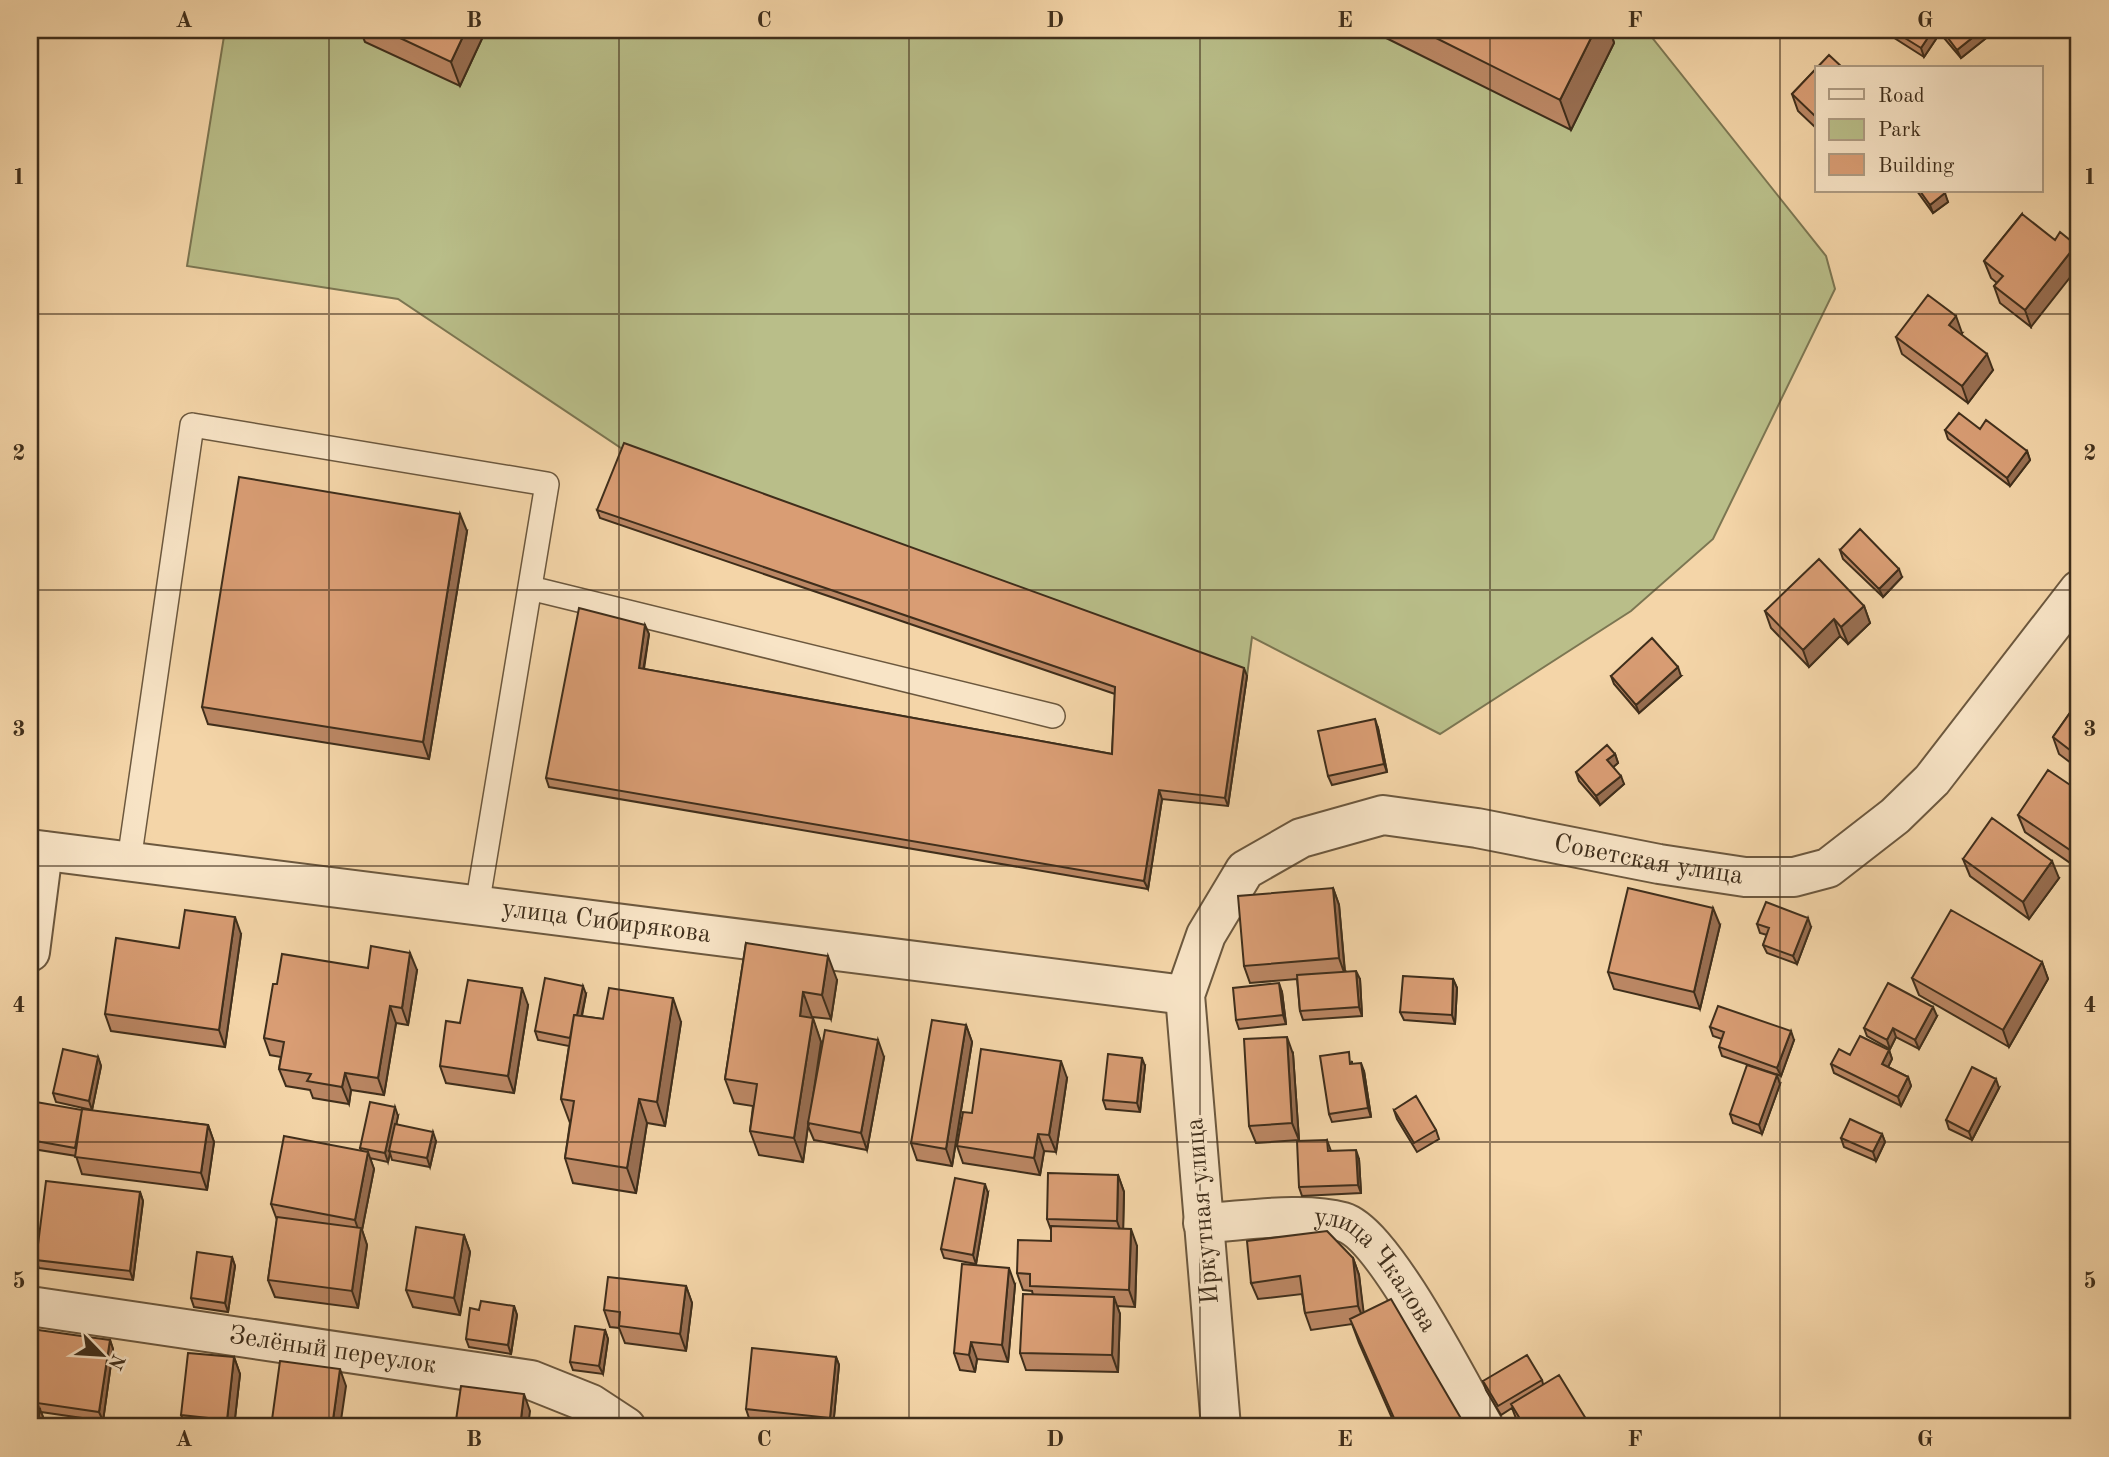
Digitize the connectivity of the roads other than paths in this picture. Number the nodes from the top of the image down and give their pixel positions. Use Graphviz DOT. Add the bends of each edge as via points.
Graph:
graph roads {
  1 [pos="530,588"];
  2 [pos="2079,590"];
  3 [pos="1053,716"];
  4 [pos="36,850"];
  5 [pos="129,861"];
  6 [pos="477,906"];
  7 [pos="30,952"];
  8 [pos="1185,995"];
  9 [pos="1203,1223"];
  10 [pos="30,1306"];
  11 [pos="626,1427"];
  12 [pos="1221,1427"];
  13 [pos="1485,1427"];
  1 -- 3 [label="lane"];
  1 -- 5 [label="lane" via="547,484 192,425"];
  1 -- 6 [label="lane"];
  2 -- 8 [label="street, Советская улица" via="1932,780 1895,816 1828,868 1794,877 1745,877 1477,828 1383,816 1301,838 1245,870 1206,935"];
  4 -- 5 [label="street, улица Сибирякова"];
  4 -- 7 [label="street"];
  5 -- 6 [label="street, улица Сибирякова"];
  6 -- 8 [label="street, улица Сибирякова"];
  8 -- 9 [label="street, Иркутная улица"];
  9 -- 12 [label="street, Иркутная улица"];
  9 -- 13 [label="street, улица Чкалова" via="1323,1219 1344,1222 1360,1231 1395,1276"];
  10 -- 11 [label="street, Зелёный переулок" via="531,1380 591,1404"];
}
